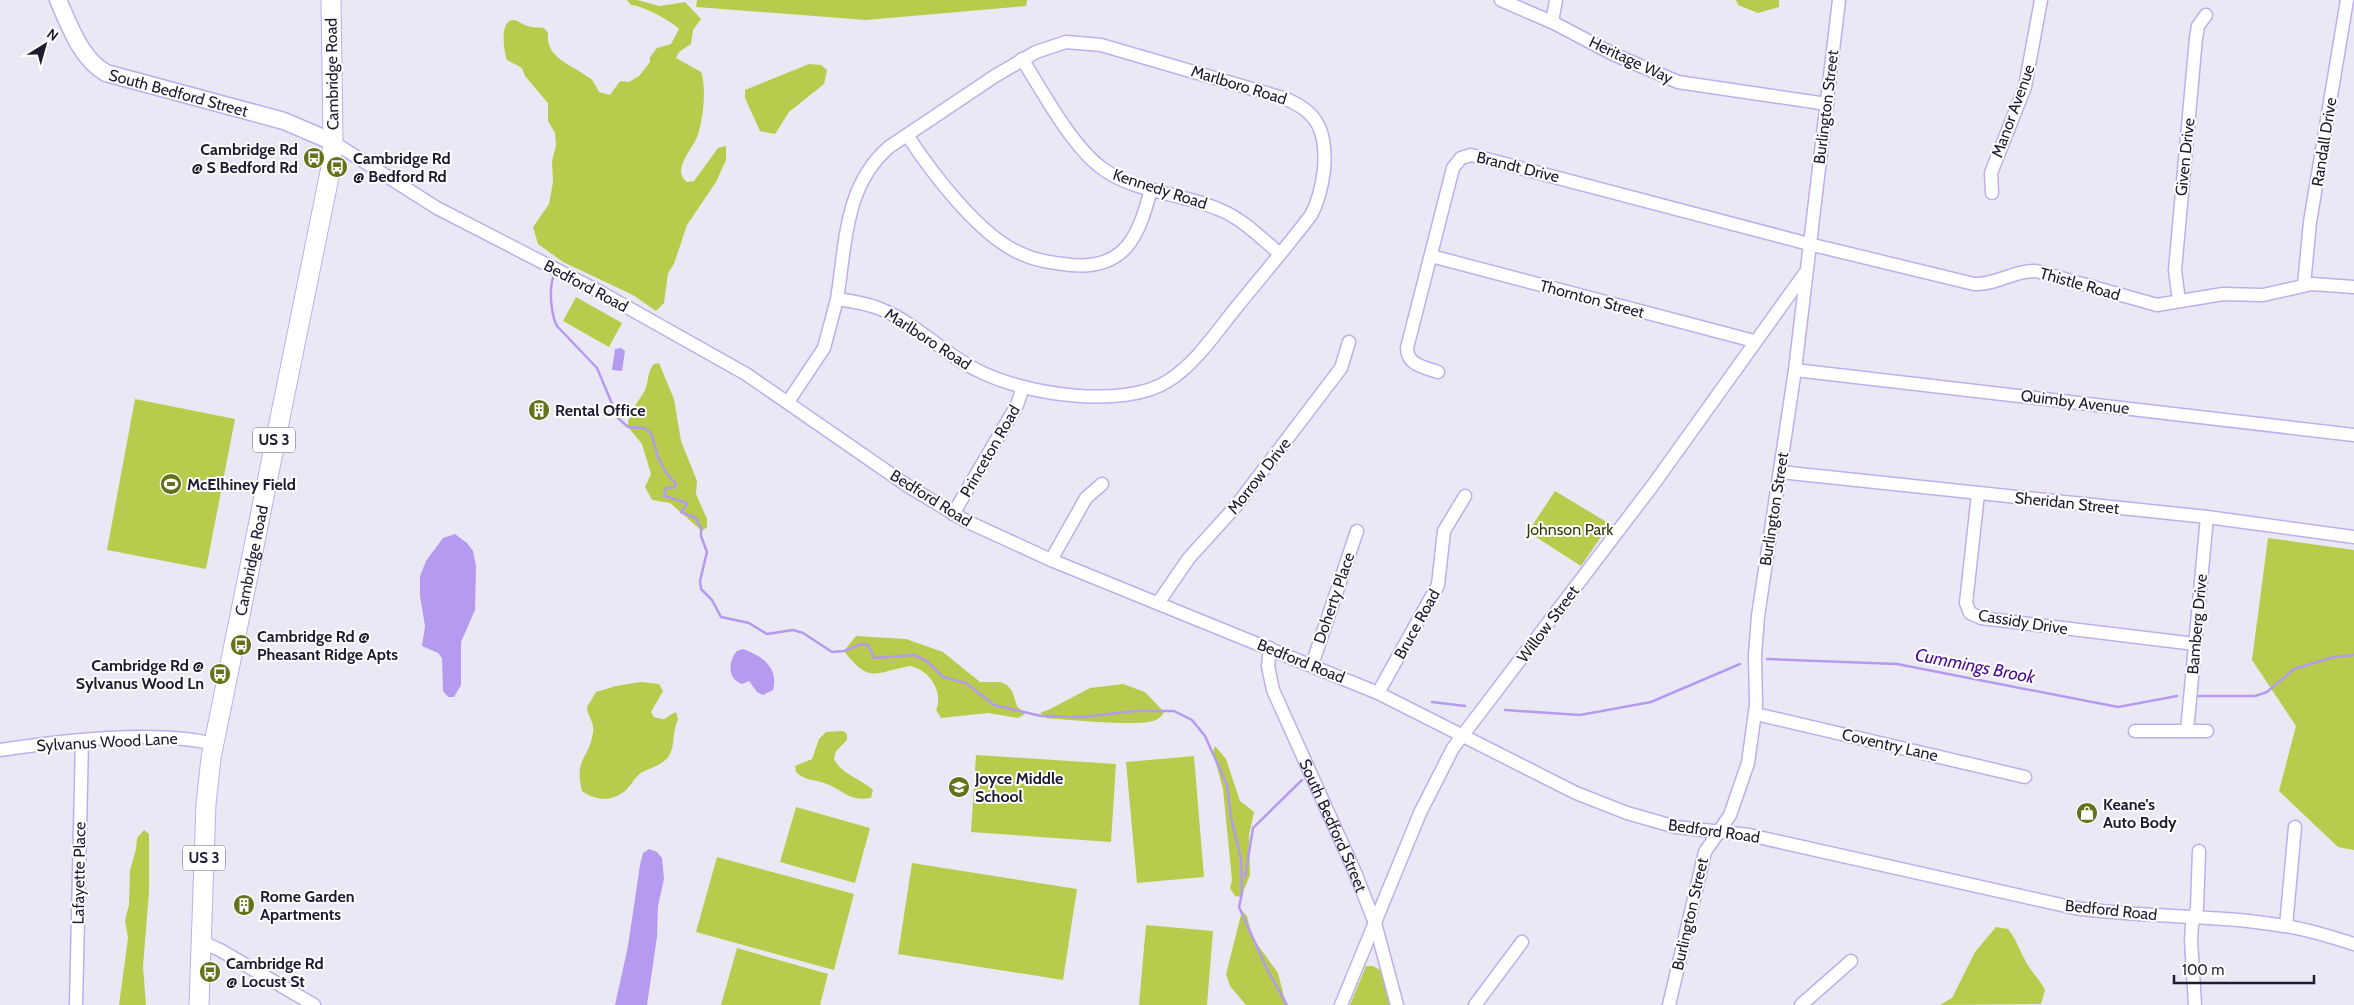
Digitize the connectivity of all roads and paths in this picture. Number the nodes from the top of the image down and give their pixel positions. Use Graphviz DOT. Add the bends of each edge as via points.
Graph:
graph roads {
  1 [pos="58,0"];
  2 [pos="331,0"];
  3 [pos="1501,0"];
  4 [pos="1556,0"];
  5 [pos="1840,0"];
  6 [pos="2041,0"];
  7 [pos="2347,0"];
  8 [pos="2206,15"];
  9 [pos="1552,22"];
  10 [pos="1022,59"];
  11 [pos="1827,104"];
  12 [pos="907,135"];
  13 [pos="333,142"];
  14 [pos="1150,188"];
  15 [pos="1992,193"];
  16 [pos="1809,244"];
  17 [pos="1280,254"];
  18 [pos="1431,256"];
  19 [pos="1806,272"];
  20 [pos="2304,285"];
  21 [pos="2354,287"];
  22 [pos="837,299"];
  23 [pos="2179,300"];
  24 [pos="1754,341"];
  25 [pos="1349,342"];
  26 [pos="1795,370"];
  27 [pos="1438,372"];
  28 [pos="1024,387"];
  29 [pos="788,402"];
  30 [pos="2354,435"];
  31 [pos="1780,472"];
  32 [pos="1102,484"];
  33 [pos="1978,494"];
  34 [pos="1465,496"];
  35 [pos="953,514"];
  36 [pos="2207,517"];
  37 [pos="1357,532"];
  38 [pos="2354,537"];
  39 [pos="1051,560"];
  40 [pos="1158,603"];
  41 [pos="2195,644"];
  42 [pos="1270,648"];
  43 [pos="1312,665"];
  44 [pos="1378,693"];
  45 [pos="1756,714"];
  46 [pos="2134,731"];
  47 [pos="2187,731"];
  48 [pos="2207,731"];
  49 [pos="1461,736"];
  50 [pos="82,741"];
  51 [pos="214,744"];
  52 [pos="0,750"];
  53 [pos="2025,777"];
  54 [pos="2295,827"];
  55 [pos="1718,832"];
  56 [pos="2199,851"];
  57 [pos="2194,916"];
  58 [pos="1374,923"];
  59 [pos="2286,926"];
  60 [pos="202,942"];
  61 [pos="1522,942"];
  62 [pos="2354,944"];
  63 [pos="1851,961"];
  64 [pos="76,1005"];
  65 [pos="199,1005"];
  66 [pos="314,1005"];
  67 [pos="1341,1005"];
  68 [pos="1397,1005"];
  69 [pos="1475,1005"];
  70 [pos="1669,1005"];
  71 [pos="1801,1005"];
  72 [pos="2195,1005"];
  1 -- 13 [label="main road, South Bedford Street" via="87,56 106,73 284,121"];
  2 -- 13 [label="highway, Cambridge Road / US 3"];
  3 -- 9 [label="street, Heritage Way"];
  4 -- 9 [label="street"];
  5 -- 11 [label="street, Burlington Street"];
  6 -- 15 [label="street, Manor Avenue" via="2026,87 1991,173"];
  7 -- 20 [label="street, Randall Drive" via="2310,222"];
  8 -- 23 [label="street, Given Drive" via="2198,26 2196,38 2180,205 2175,275"];
  9 -- 11 [label="street, Heritage Way" via="1613,54 1678,82"];
  10 -- 12 [label="street, Marlboro Road"];
  10 -- 14 [label="street, Kennedy Road" via="1089,158 1118,178"];
  10 -- 17 [label="street, Marlboro Road" via="1058,43 1086,42 1278,97 1305,109 1323,135 1323,177 1314,210"];
  11 -- 16 [label="street, Burlington Street"];
  12 -- 14 [label="street" via="947,190 987,229 1014,251 1041,260 1090,266 1119,255 1129,246 1139,228"];
  12 -- 22 [label="street, Marlboro Road" via="875,161 858,185"];
  13 -- 29 [label="street, Bedford Road" via="437,208 636,312 746,374"];
  13 -- 51 [label="highway, Cambridge Road / US 3" via="324,209"];
  14 -- 17 [label="street, Kennedy Road" via="1226,212"];
  16 -- 18 [label="street, Brandt Drive" via="1471,155 1461,158 1453,168"];
  16 -- 19 [label="street, Burlington Street"];
  16 -- 23 [label="street, Thistle Road" via="1974,284 1996,282 2033,271 2157,305"];
  17 -- 28 [label="street, Marlboro Road" via="1191,362 1161,385 1132,393 1086,396"];
  18 -- 24 [label="street, Thornton Street"];
  18 -- 27 [label="street, Brandt Drive" via="1407,350 1415,364"];
  19 -- 24 [label="street, Willow Street"];
  19 -- 26 [label="street, Burlington Street"];
  20 -- 21 [label="street, Thistle Road" via="2322,283"];
  20 -- 23 [label="street, Thistle Road" via="2263,295 2223,294"];
  22 -- 28 [label="street, Marlboro Road" via="861,302 882,310 970,367"];
  22 -- 29 [label="street, Marlboro Road" via="824,348"];
  24 -- 49 [label="street, Willow Street" via="1653,485"];
  25 -- 40 [label="street, Morrow Drive" via="1341,368 1236,506 1189,558"];
  26 -- 30 [label="street, Quimby Avenue"];
  26 -- 31 [label="street, Burlington Street"];
  28 -- 35 [label="street, Princeton Road" via="1017,405"];
  29 -- 35 [label="street, Bedford Road"];
  31 -- 33 [label="street, Sheridan Street"];
  31 -- 45 [label="street, Burlington Street" via="1758,616"];
  32 -- 39 [label="street" via="1086,498"];
  33 -- 36 [label="street, Sheridan Street"];
  33 -- 41 [label="street, Cassidy Drive" via="1966,602 1972,615"];
  34 -- 44 [label="street, Bruce Road" via="1444,530 1438,585"];
  35 -- 39 [label="street, Bedford Road"];
  36 -- 38 [label="street, Sheridan Street"];
  36 -- 41 [label="street, Bamberg Drive"];
  37 -- 43 [label="street, Doherty Place"];
  39 -- 40 [label="street, Bedford Road"];
  40 -- 42 [label="street, Bedford Road"];
  41 -- 47 [label="street, Bamberg Drive"];
  42 -- 43 [label="street, Bedford Road"];
  42 -- 58 [label="street, South Bedford Street" via="1268,666 1273,690 1354,870"];
  43 -- 44 [label="street, Bedford Road"];
  44 -- 49 [label="street, Bedford Road"];
  45 -- 53 [label="street, Coventry Lane"];
  45 -- 55 [label="street, Burlington Street" via="1745,775 1731,814"];
  46 -- 47 [label="street"];
  47 -- 48 [label="street"];
  49 -- 55 [label="street, Bedford Road" via="1612,808 1676,827"];
  49 -- 58 [label="street, Willow Street" via="1425,803"];
  50 -- 51 [label="street, Sylvanus Wood Lane" via="183,738"];
  50 -- 52 [label="street, Sylvanus Wood Lane"];
  50 -- 64 [label="street, Lafayette Place"];
  51 -- 60 [label="highway, Cambridge Road / US 3" via="206,804"];
  54 -- 59 [label="street"];
  55 -- 57 [label="street, Bedford Road" via="1765,838 2075,908 2122,914"];
  55 -- 70 [label="street, Burlington Street" via="1705,852"];
  56 -- 57 [label="street"];
  57 -- 59 [label="street, Bedford Road"];
  57 -- 72 [label="street" via="2191,940"];
  58 -- 67 [label="street, Willow Street"];
  58 -- 68 [label="street, South Bedford Street"];
  59 -- 62 [label="street, Bedford Road"];
  60 -- 65 [label="highway, Cambridge Road / US 3"];
  60 -- 66 [label="street"];
  61 -- 69 [label="street"];
  63 -- 71 [label="street"];
}
